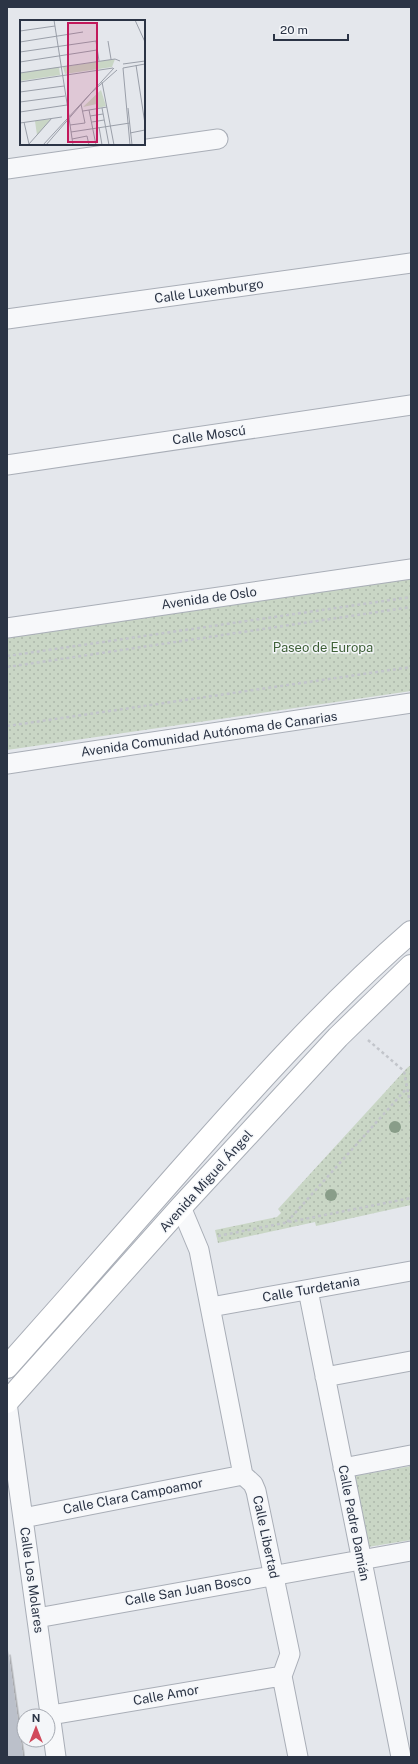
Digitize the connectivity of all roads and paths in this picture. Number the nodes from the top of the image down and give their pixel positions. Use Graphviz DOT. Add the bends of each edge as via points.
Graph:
graph roads {
  1 [pos="218,139"];
  2 [pos="7,169"];
  3 [pos="411,263"];
  4 [pos="7,319"];
  5 [pos="411,405"];
  6 [pos="7,465"];
  7 [pos="411,569"];
  8 [pos="411,597"];
  9 [pos="411,607"];
  10 [pos="7,628"];
  11 [pos="7,656"];
  12 [pos="7,667"];
  13 [pos="411,667"];
  14 [pos="411,703"];
  15 [pos="7,726"];
  16 [pos="7,764"];
  17 [pos="411,932"];
  18 [pos="411,966"];
  19 [pos="351,1024"];
  20 [pos="407,1088"];
  21 [pos="411,1108"];
  22 [pos="411,1198"];
  23 [pos="181,1207"];
  24 [pos="287,1222"];
  25 [pos="196,1240"];
  26 [pos="411,1271"];
  27 [pos="308,1290"];
  28 [pos="211,1307"];
  29 [pos="411,1361"];
  30 [pos="7,1367"];
  31 [pos="325,1377"];
  32 [pos="7,1402"];
  33 [pos="411,1455"];
  34 [pos="343,1468"];
  35 [pos="243,1474"];
  36 [pos="23,1518"];
  37 [pos="411,1551"];
  38 [pos="362,1560"];
  39 [pos="274,1574"];
  40 [pos="37,1618"];
  41 [pos="282,1676"];
  42 [pos="50,1708"];
  43 [pos="56,1714"];
  44 [pos="298,1757"];
  45 [pos="401,1757"];
  1 -- 2 [label="street"];
  3 -- 4 [label="street, Calle Luxemburgo"];
  5 -- 6 [label="street, Calle Moscú"];
  7 -- 10 [label="street, Avenida de Oslo"];
  8 -- 11 [label="path"];
  9 -- 12 [label="path"];
  13 -- 15 [label="path"];
  14 -- 16 [label="street, Avenida Comunidad Autónoma de Canarias"];
  17 -- 30 [label="street, Avenida Miguel Ángel" via="316,1021"];
  18 -- 19 [label="street, Avenida Miguel Ángel"];
  19 -- 20 [label="path" via="404,1071"];
  19 -- 23 [label="street, Avenida Miguel Ángel"];
  20 -- 21 [label="path"];
  20 -- 24 [label="path"];
  22 -- 24 [label="path"];
  23 -- 25 [label="street, Calle Libertad"];
  23 -- 32 [label="street, Avenida Miguel Ángel"];
  24 -- 25 [label="path"];
  25 -- 28 [label="street, Calle Libertad"];
  26 -- 27 [label="street, Calle Turdetania"];
  27 -- 28 [label="street, Calle Turdetania"];
  27 -- 31 [label="street, Calle Padre Damián"];
  28 -- 35 [label="street, Calle Libertad"];
  29 -- 31 [label="street"];
  31 -- 34 [label="street, Calle Padre Damián"];
  32 -- 36 [label="street, Calle Los Molares"];
  33 -- 34 [label="street"];
  34 -- 38 [label="street, Calle Padre Damián"];
  35 -- 36 [label="street, Calle Clara Campoamor"];
  35 -- 39 [label="street, Calle Libertad" via="256,1490"];
  36 -- 40 [label="street, Calle Los Molares"];
  37 -- 38 [label="street, Calle San Juan Bosco"];
  38 -- 39 [label="street, Calle San Juan Bosco"];
  38 -- 45 [label="street, Calle Padre Damián"];
  39 -- 40 [label="street, Calle San Juan Bosco"];
  39 -- 41 [label="street, Calle Libertad" via="290,1654"];
  40 -- 42 [label="street, Calle Los Molares"];
  41 -- 43 [label="street, Calle Amor"];
  41 -- 44 [label="street"];
}
